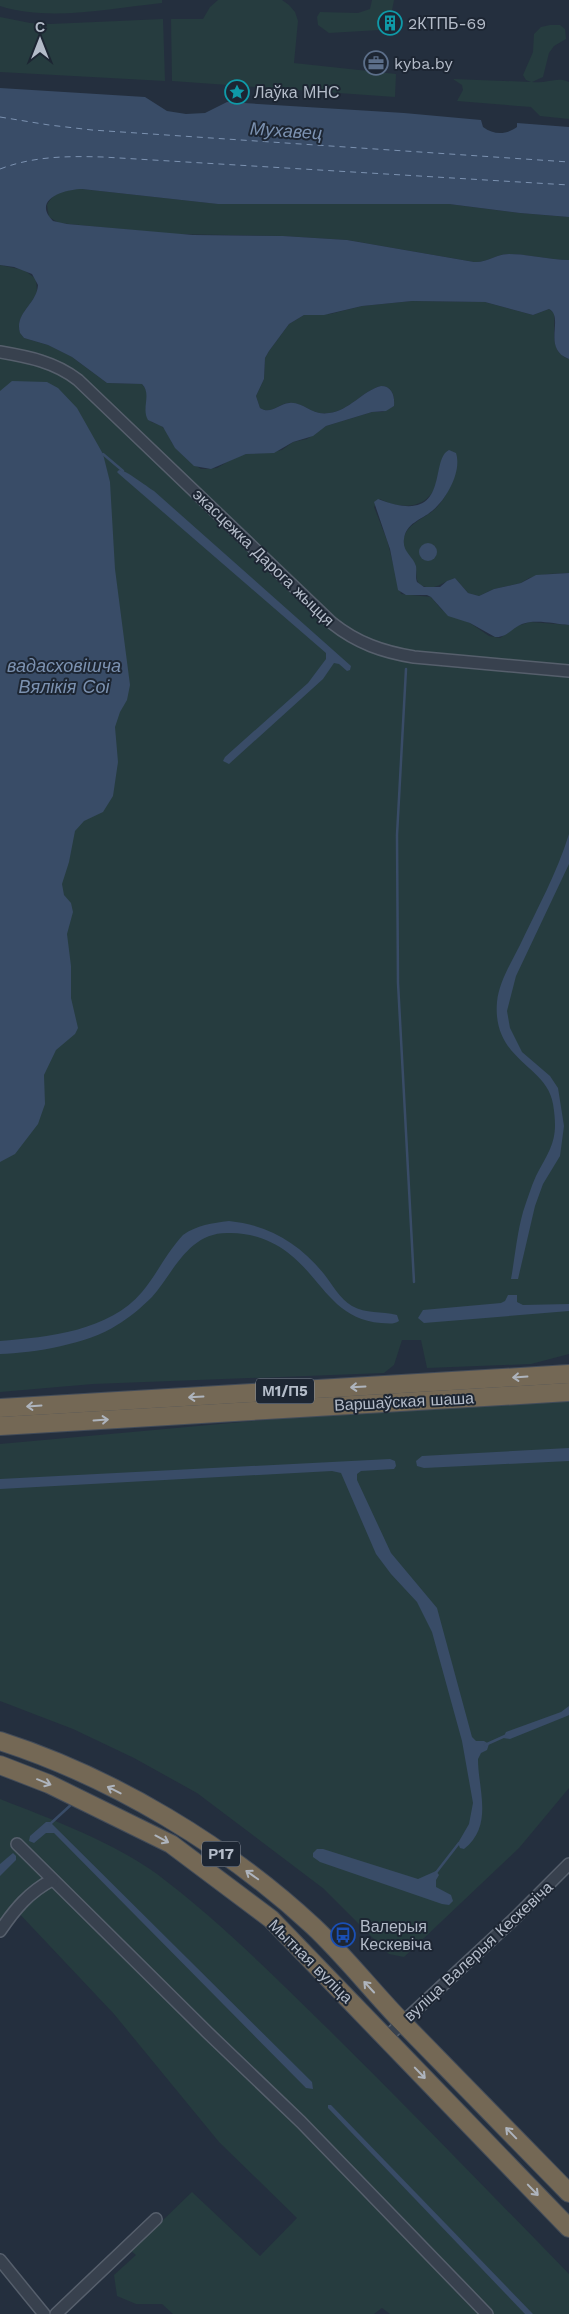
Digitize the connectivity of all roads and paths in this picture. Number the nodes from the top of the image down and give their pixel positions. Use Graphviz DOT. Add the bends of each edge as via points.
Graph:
graph roads {
  1 [pos="0,352"];
  2 [pos="569,671"];
  3 [pos="569,1374"];
  4 [pos="569,1392"];
  5 [pos="0,1408"];
  6 [pos="0,1426"];
  7 [pos="0,1741"];
  8 [pos="0,1765"];
  9 [pos="17,1844"];
  10 [pos="569,1864"];
  11 [pos="52,1880"];
  12 [pos="0,1931"];
  13 [pos="402,2022"];
  14 [pos="387,2037"];
  15 [pos="569,2193"];
  16 [pos="156,2219"];
  17 [pos="569,2228"];
  18 [pos="0,2260"];
  19 [pos="69,2310"];
  20 [pos="44,2314"];
  21 [pos="56,2314"];
  22 [pos="487,2314"];
  1 -- 2 [label="street, экасцежка Дарога жыцця" via="47,362 78,380 332,623 356,640 391,653 414,657"];
  3 -- 5 [label="highway, Варшаўская шаша / М1/П5, one-way"];
  6 -- 4 [label="highway, Варшаўская шаша / М1/П5, one-way"];
  13 -- 7 [label="highway, Мытная вуліца / Р17, one-way" via="313,1927 259,1880 202,1840 162,1815 66,1766"];
  8 -- 14 [label="highway, Мытная вуліца / Р17, one-way" via="80,1798 179,1850 270,1919"];
  9 -- 11 [label="street"];
  10 -- 13 [label="street, вуліца Валерыя Кескевіча"];
  11 -- 12 [label="street" via="22,1902"];
  11 -- 22 [label="street" via="301,2122"];
  13 -- 14 [label="street, вуліца Валерыя Кескевіча"];
  15 -- 13 [label="highway, Мытная вуліца / Р17, one-way"];
  14 -- 17 [label="highway, Мытная вуліца / Р17, one-way"];
  16 -- 19 [label="street"];
  18 -- 20 [label="street"];
  19 -- 21 [label="street"];
}
